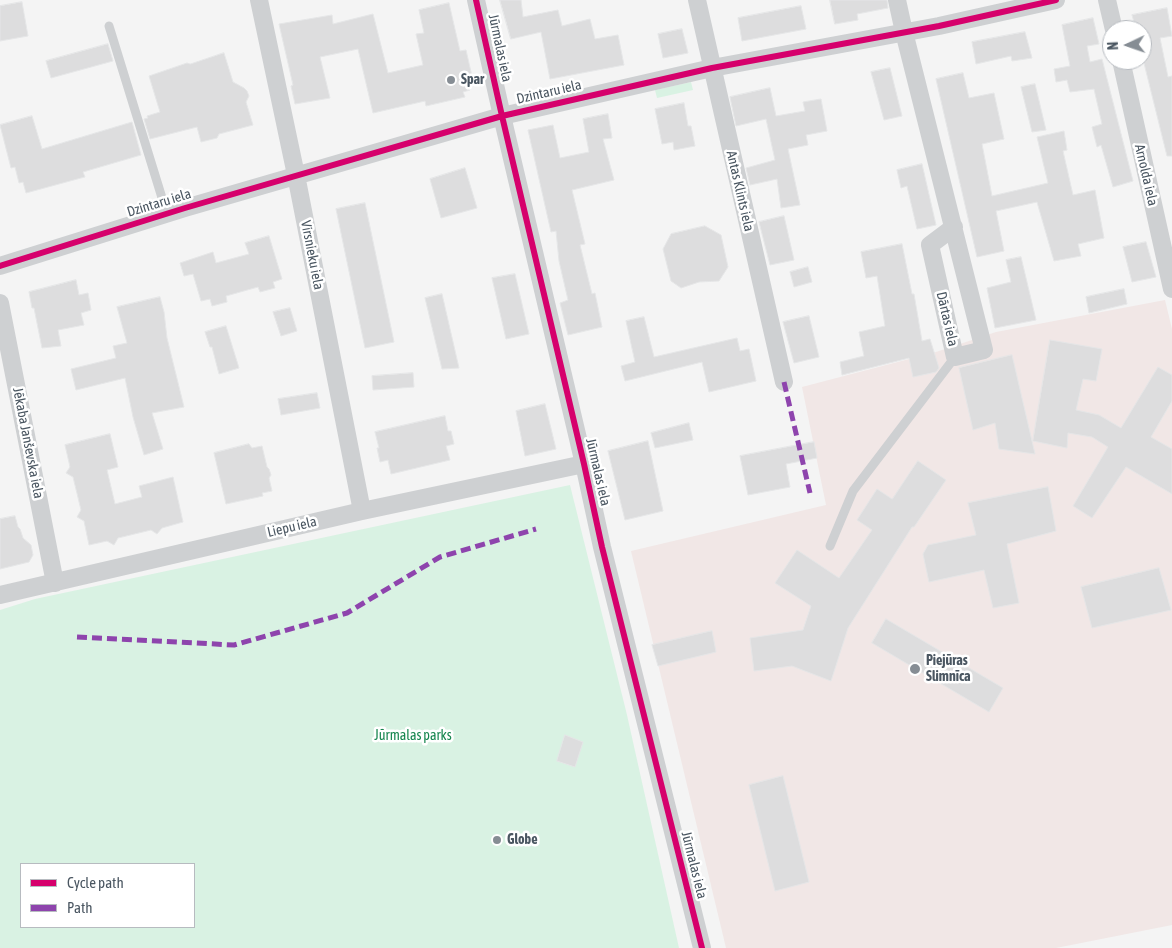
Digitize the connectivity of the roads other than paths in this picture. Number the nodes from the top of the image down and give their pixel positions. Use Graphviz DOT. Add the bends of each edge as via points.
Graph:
graph roads {
  1 [pos="259,0"];
  2 [pos="476,0"];
  3 [pos="696,0"];
  4 [pos="897,0"];
  5 [pos="1056,0"];
  6 [pos="1107,0"];
  7 [pos="1112,20"];
  8 [pos="109,26"];
  9 [pos="904,32"];
  10 [pos="712,68"];
  11 [pos="1123,70"];
  12 [pos="502,116"];
  13 [pos="296,175"];
  14 [pos="167,214"];
  15 [pos="954,227"];
  16 [pos="0,266"];
  17 [pos="1172,289"];
  18 [pos="0,303"];
  19 [pos="955,357"];
  20 [pos="784,382"];
  21 [pos="584,464"];
  22 [pos="362,511"];
  23 [pos="830,546"];
  24 [pos="55,583"];
  25 [pos="0,595"];
  26 [pos="702,948"];
  1 -- 13 [label="street, Virsnieku iela"];
  2 -- 12 [label="street, Jūrmalas iela"];
  3 -- 10 [label="street, Antas Klints iela"];
  4 -- 9 [label="street, Dārtas iela"];
  5 -- 9 [label="street, Dzintaru iela"];
  6 -- 7 [label="street"];
  8 -- 14 [label="lane"];
  9 -- 10 [label="street, Dzintaru iela"];
  9 -- 15 [label="street, Dārtas iela"];
  10 -- 12 [label="street, Dzintaru iela"];
  10 -- 20 [label="street, Antas Klints iela"];
  11 -- 17 [label="street, Arnolda iela"];
  12 -- 13 [label="street, Dzintaru iela"];
  12 -- 21 [label="street, Jūrmalas iela"];
  13 -- 14 [label="street, Dzintaru iela"];
  13 -- 22 [label="street, Virsnieku iela"];
  14 -- 16 [label="street, Dzintaru iela"];
  15 -- 19 [label="street, Dārtas iela" via="930,245"];
  15 -- 19 [label="street, Dārtas iela" via="984,350"];
  18 -- 24 [label="street, Jēkaba Janševska iela"];
  19 -- 23 [label="lane" via="853,491"];
  21 -- 22 [label="street, Liepu iela"];
  21 -- 26 [label="street, Jūrmalas iela"];
  22 -- 24 [label="street, Liepu iela"];
  24 -- 25 [label="street, Liepu iela"];
}
